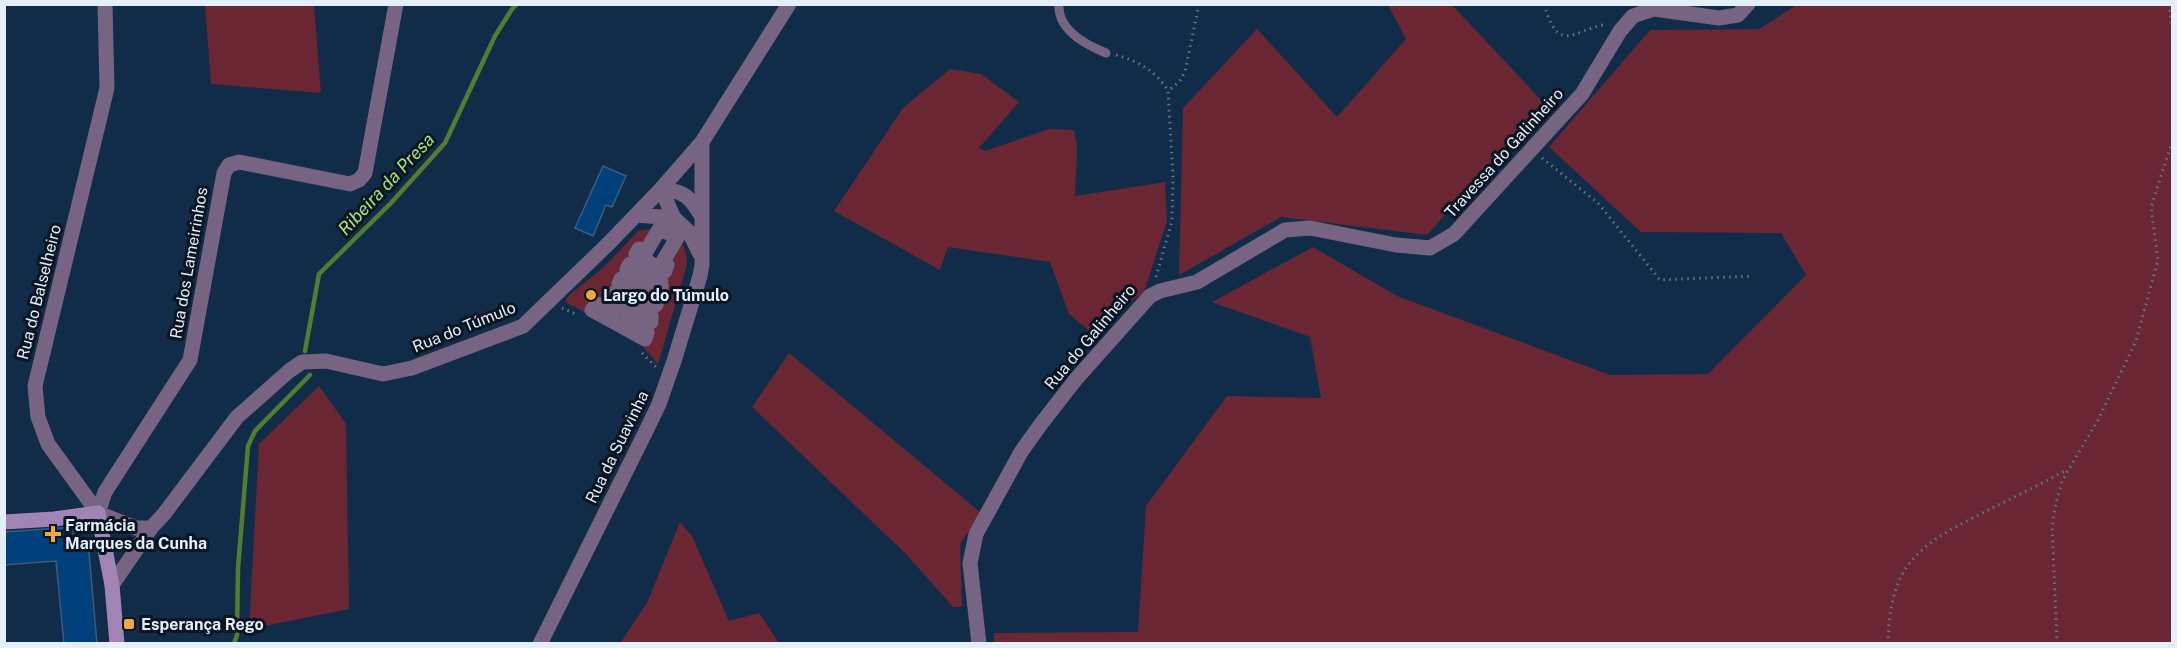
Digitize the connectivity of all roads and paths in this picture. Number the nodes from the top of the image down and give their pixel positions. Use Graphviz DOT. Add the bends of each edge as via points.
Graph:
graph roads {
  1 [pos="105,4"];
  2 [pos="396,4"];
  3 [pos="789,4"];
  4 [pos="1059,4"];
  5 [pos="1199,4"];
  6 [pos="1544,4"];
  7 [pos="1748,4"];
  8 [pos="2169,4"];
  9 [pos="1626,24"];
  10 [pos="2172,27"];
  11 [pos="1106,53"];
  12 [pos="1168,91"];
  13 [pos="702,142"];
  14 [pos="2172,142"];
  15 [pos="1532,149"];
  16 [pos="662,189"];
  17 [pos="636,215"];
  18 [pos="674,218"];
  19 [pos="702,218"];
  20 [pos="677,238"];
  21 [pos="701,256"];
  22 [pos="1753,276"];
  23 [pos="1150,296"];
  24 [pos="2067,470"];
  25 [pos="98,513"];
  26 [pos="4,522"];
  27 [pos="151,528"];
  28 [pos="112,585"];
  29 [pos="117,644"];
  30 [pos="540,644"];
  31 [pos="979,644"];
  32 [pos="1888,644"];
  33 [pos="2057,644"];
  1 -- 25 [label="street, Rua do Balselheiro" via="107,88 34,386 38,417 48,444"];
  2 -- 25 [label="street, Rua dos Lameirinhos" via="364,173 359,180 350,184 238,162 229,165 224,173 190,360 105,492"];
  3 -- 13 [label="street, Rua do Túmulo"];
  4 -- 11 [label="lane" via="1070,32 1086,46"];
  5 -- 12 [label="path" via="1185,72"];
  6 -- 9 [label="path" via="1550,24 1558,34 1569,37 1605,24"];
  7 -- 9 [label="street, Travessa do Galinheiro" via="1738,15 1719,18 1654,9 1633,16"];
  8 -- 10 [label="path"];
  9 -- 15 [label="street, Travessa do Galinheiro" via="1582,94"];
  11 -- 12 [label="path" via="1145,66"];
  12 -- 23 [label="path, Rua do Galinheiro" via="1172,221"];
  13 -- 16 [label="street, Rua do Túmulo"];
  13 -- 19 [label="street, Rua da Suavinha"];
  14 -- 24 [label="path" via="2151,207 2158,260 2136,341 2098,420"];
  15 -- 22 [label="path" via="1598,203 1660,280"];
  15 -- 23 [label="street, Travessa do Galinheiro" via="1454,234 1430,248 1310,228 1285,230 1197,282"];
  16 -- 17 [label="street, Rua do Túmulo"];
  16 -- 18 [label="street"];
  16 -- 19 [label="street" via="682,192"];
  17 -- 18 [label="street"];
  17 -- 27 [label="street, Rua do Túmulo" via="524,326 412,368 383,374 326,361 302,362 237,417"];
  18 -- 21 [label="street" via="688,232"];
  19 -- 21 [label="street, Rua da Suavinha"];
  20 -- 20 [label="street" via="662,263 667,266 665,271 654,265 648,275 661,282 661,288 646,280 641,290 657,299 656,305 638,296 633,306 651,316 651,322 631,311 626,321 647,333 645,339 592,310 597,304 613,313 618,304 610,299 613,294 622,300 628,290 619,284 621,279 632,285 638,275 627,269 630,264 641,271 647,260 636,254 639,249 645,253 660,228"];
  21 -- 30 [label="street, Rua da Suavinha" via="700,276 659,404"];
  23 -- 31 [label="street, Rua do Galinheiro" via="1041,424 976,534 970,563"];
  24 -- 32 [label="path" via="1947,531 1918,553 1905,569 1894,594"];
  24 -- 33 [label="path" via="2052,526"];
  25 -- 26 [label="street"];
  25 -- 27 [label="street" via="130,526"];
  25 -- 28 [label="street, Rua do Balselheiro"];
  27 -- 28 [label="street, Rua do Túmulo"];
  28 -- 29 [label="street, Rua do Balselheiro"];
}
